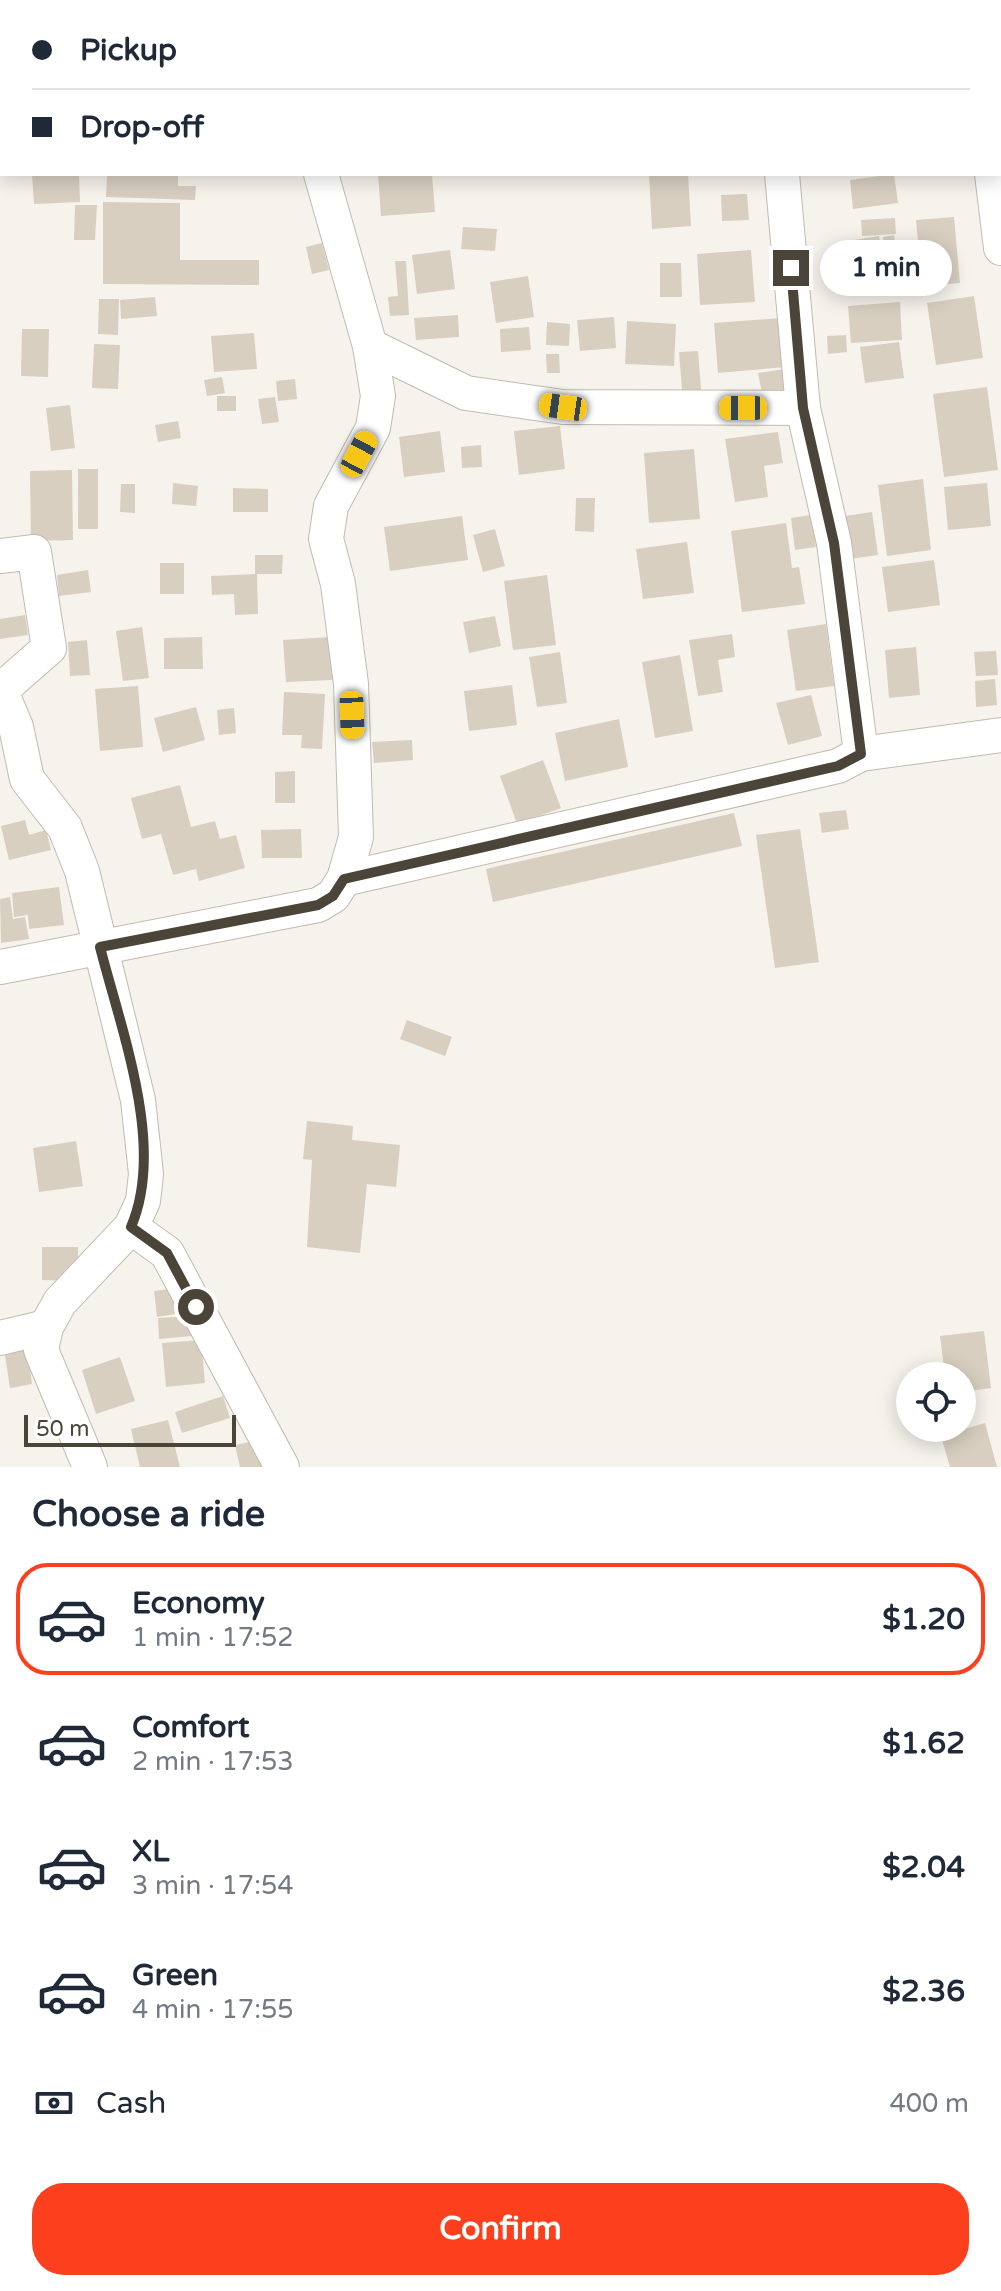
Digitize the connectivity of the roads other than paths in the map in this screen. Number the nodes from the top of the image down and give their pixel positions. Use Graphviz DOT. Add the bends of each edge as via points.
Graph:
graph roads {
  1 [pos="322,176"];
  2 [pos="782,176"];
  3 [pos="992,176"];
  4 [pos="1001,248"];
  5 [pos="370,346"];
  6 [pos="803,408"];
  7 [pos="0,556"];
  8 [pos="0,690"];
  9 [pos="1001,735"];
  10 [pos="861,754"];
  11 [pos="14,780"];
  12 [pos="344,879"];
  13 [pos="100,947"];
  14 [pos="0,967"];
  15 [pos="131,1227"];
  16 [pos="46,1327"];
  17 [pos="0,1338"];
  18 [pos="90,1467"];
  19 [pos="282,1467"];
  1 -- 5 [label="street"];
  2 -- 6 [label="street"];
  3 -- 4 [label="street"];
  5 -- 6 [label="street" via="466,393 563,407"];
  5 -- 12 [label="street" via="378,396 373,428 331,506 326,539 338,584 351,684 356,837"];
  6 -- 10 [label="street" via="834,543"];
  7 -- 8 [label="street" via="34,552 49,648"];
  8 -- 11 [label="street" via="16,727"];
  9 -- 10 [label="street"];
  10 -- 12 [label="street" via="838,766"];
  11 -- 13 [label="street" via="65,828 82,871"];
  12 -- 13 [label="street" via="333,896 318,905"];
  13 -- 14 [label="street"];
  13 -- 15 [label="street" via="138,1100 146,1174 143,1201"];
  15 -- 16 [label="street" via="60,1302"];
  15 -- 19 [label="street" via="167,1253"];
  16 -- 17 [label="street"];
  16 -- 18 [label="street" via="41,1350"];
}
